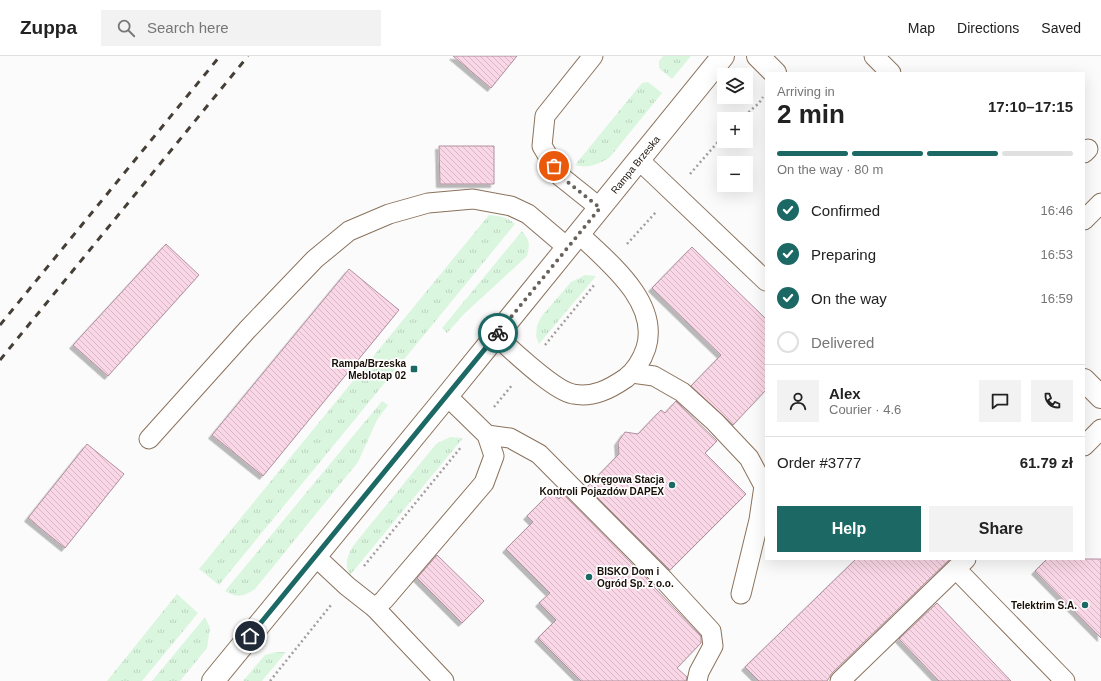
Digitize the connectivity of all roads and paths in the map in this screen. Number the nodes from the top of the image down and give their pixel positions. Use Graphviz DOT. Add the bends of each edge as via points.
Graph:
graph roads {
  1 [pos="594,56"];
  2 [pos="723,56"];
  3 [pos="758,56"];
  4 [pos="874,56"];
  5 [pos="774,72"];
  6 [pos="890,72"];
  7 [pos="758,103"];
  8 [pos="748,112"];
  9 [pos="640,160"];
  10 [pos="1101,203"];
  11 [pos="600,208"];
  12 [pos="1085,219"];
  13 [pos="574,241"];
  14 [pos="765,280"];
  15 [pos="496,336"];
  16 [pos="632,373"];
  17 [pos="1085,381"];
  18 [pos="447,396"];
  19 [pos="1101,397"];
  20 [pos="1101,429"];
  21 [pos="487,435"];
  22 [pos="149,439"];
  23 [pos="1085,445"];
  24 [pos="316,557"];
  25 [pos="961,564"];
  26 [pos="741,594"];
  27 [pos="375,608"];
  28 [pos="213,681"];
  29 [pos="444,681"];
  30 [pos="697,681"];
  31 [pos="840,681"];
  32 [pos="1065,681"];
  1 -- 11 [label="lane" via="544,116 542,146 560,176"];
  2 -- 9 [label="main road, Rampa Brzeska"];
  3 -- 5 [label="main road"];
  4 -- 6 [label="lane"];
  7 -- 8 [label="path"];
  9 -- 11 [label="main road, Rampa Brzeska"];
  9 -- 14 [label="lane"];
  10 -- 12 [label="lane"];
  11 -- 13 [label="main road, Rampa Brzeska"];
  13 -- 15 [label="main road, Rampa Brzeska"];
  13 -- 16 [label="lane" via="620,273 643,308 649,326 648,343 643,358"];
  13 -- 22 [label="lane" via="511,206 474,199 428,203 389,214 349,231 315,259"];
  15 -- 16 [label="lane" via="557,388 573,394 596,394 614,387"];
  15 -- 18 [label="main road, Rampa Brzeska"];
  16 -- 26 [label="lane" via="654,376 682,392 716,422 749,458 764,486 759,520"];
  17 -- 19 [label="main road"];
  18 -- 21 [label="lane"];
  18 -- 24 [label="main road, Rampa Brzeska"];
  20 -- 23 [label="lane"];
  21 -- 27 [label="lane" via="494,456 484,483"];
  21 -- 30 [label="lane" via="510,438 539,454 711,630 713,646"];
  24 -- 27 [label="lane"];
  24 -- 28 [label="main road, Rampa Brzeska"];
  25 -- 31 [label="lane"];
  25 -- 32 [label="lane"];
  27 -- 29 [label="lane"];
}
